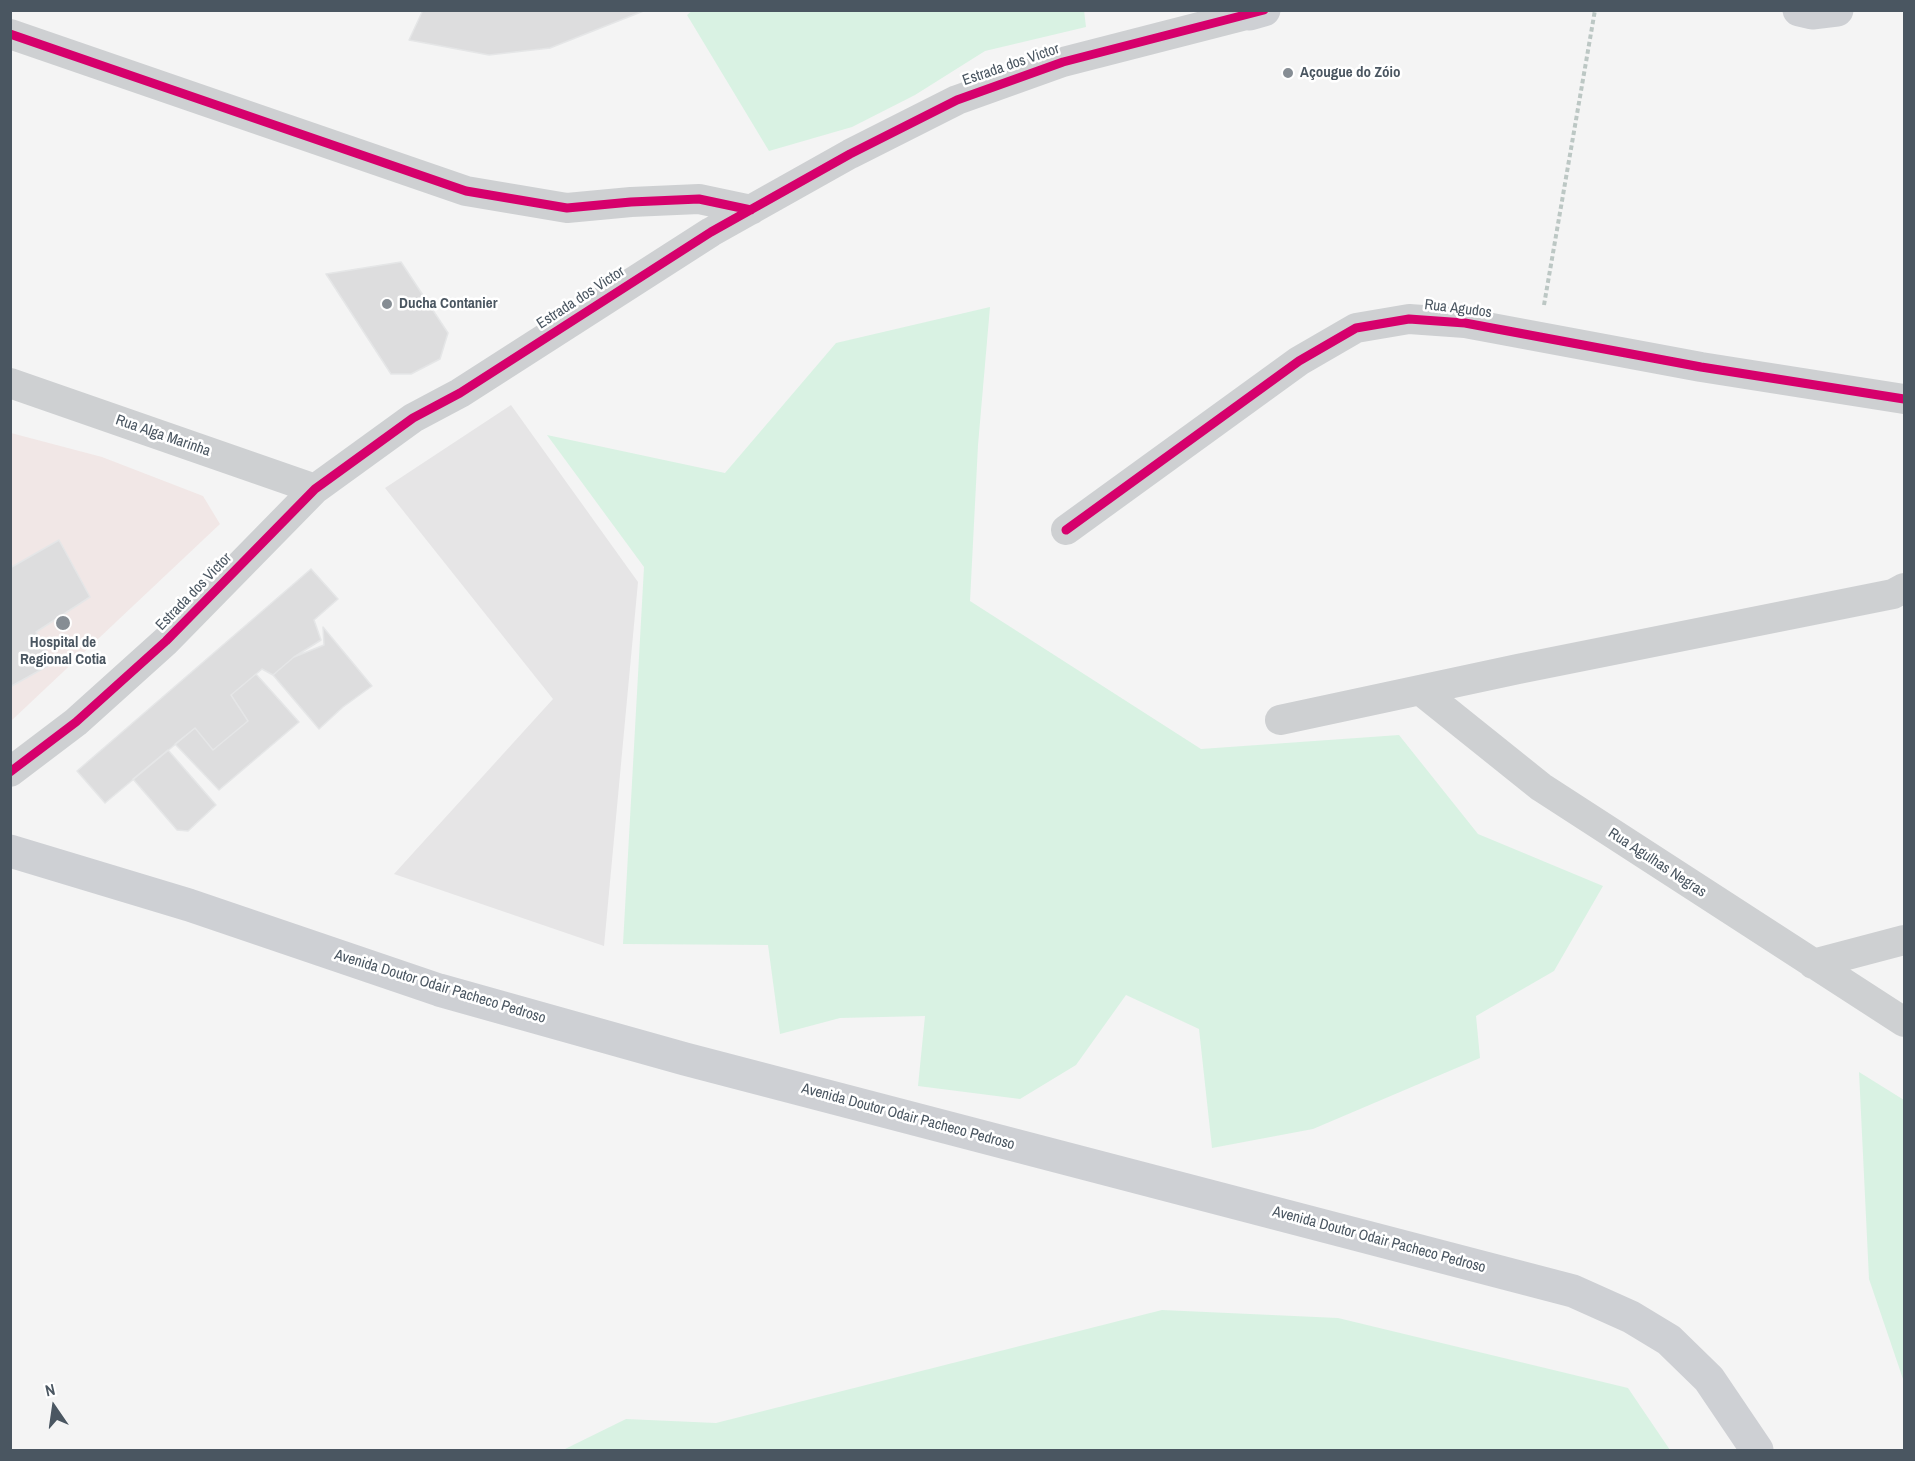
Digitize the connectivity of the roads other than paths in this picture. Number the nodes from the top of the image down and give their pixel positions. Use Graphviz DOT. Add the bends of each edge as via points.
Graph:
graph roads {
  1 [pos="1799,10"];
  2 [pos="1837,10"];
  3 [pos="1258,12"];
  4 [pos="10,34"];
  5 [pos="751,210"];
  6 [pos="10,383"];
  7 [pos="1905,399"];
  8 [pos="315,489"];
  9 [pos="1066,530"];
  10 [pos="1905,588"];
  11 [pos="1420,690"];
  12 [pos="1280,720"];
  13 [pos="10,772"];
  14 [pos="10,851"];
  15 [pos="1905,940"];
  16 [pos="1813,964"];
  17 [pos="1905,1022"];
  18 [pos="1757,1450"];
  1 -- 2 [label="main road"];
  3 -- 5 [label="street, Estrada dos Victor" via="1063,62 957,100"];
  4 -- 5 [label="street" via="466,191 567,208 699,199"];
  5 -- 8 [label="street, Estrada dos Victor" via="460,393 413,418"];
  6 -- 8 [label="street, Rua Alga Marinha"];
  7 -- 9 [label="street, Rua Agudos" via="1701,367 1465,323 1410,319 1356,328 1299,362"];
  8 -- 13 [label="street, Estrada dos Victor" via="166,641 76,722"];
  10 -- 11 [label="street" via="1893,594"];
  11 -- 12 [label="street"];
  11 -- 16 [label="street, Rua Agulhas Negras" via="1540,787"];
  14 -- 18 [label="main road, Avenida Doutor Odair Pacheco Pedroso" via="189,905 461,996 708,1065 1573,1291 1631,1317 1669,1340 1709,1379"];
  15 -- 16 [label="street"];
  16 -- 17 [label="street, Rua Agulhas Negras"];
}
